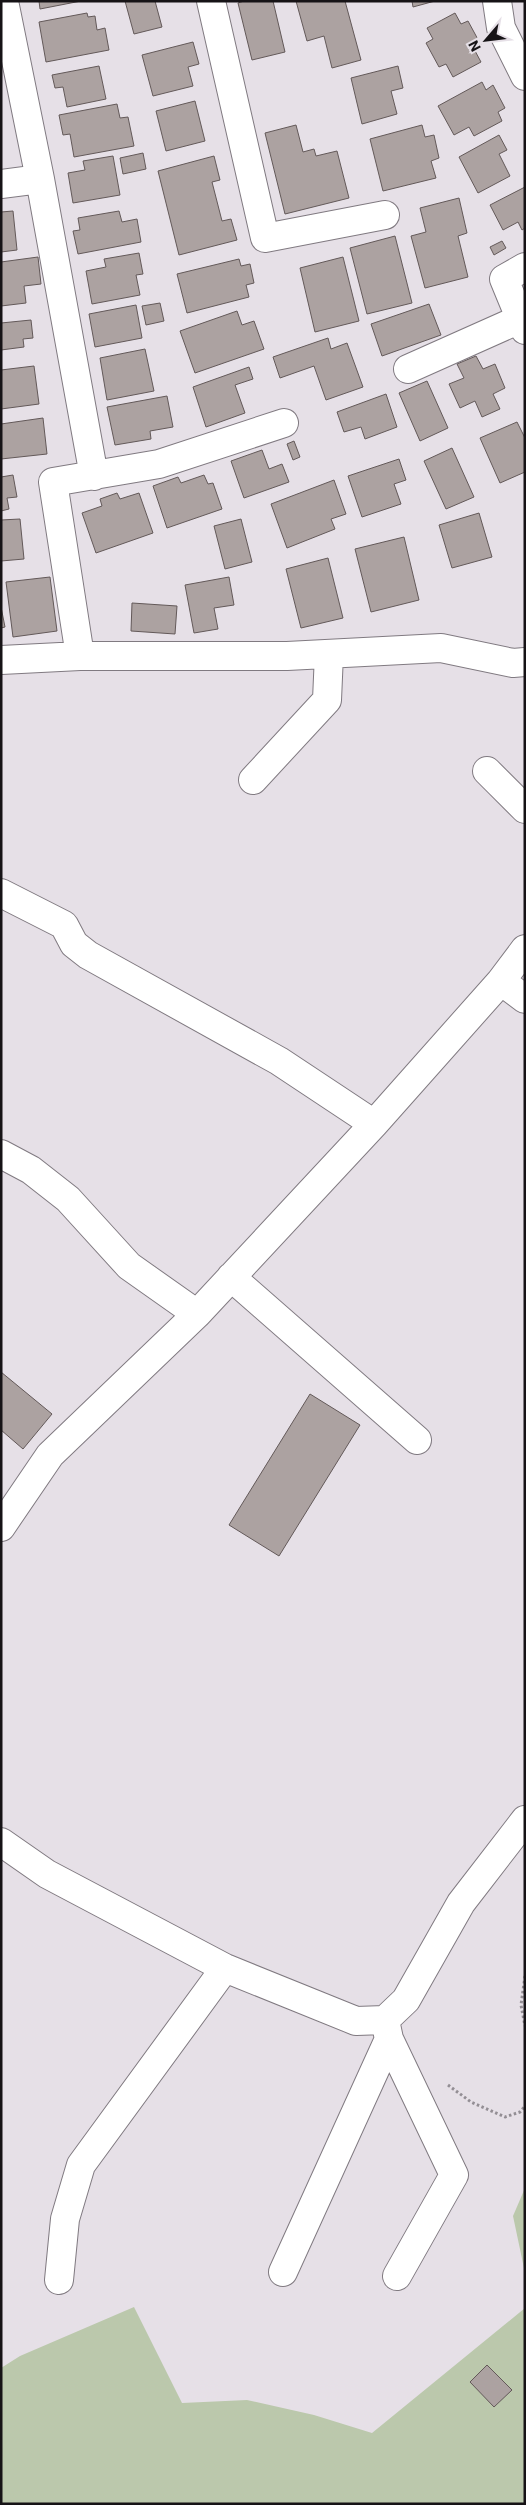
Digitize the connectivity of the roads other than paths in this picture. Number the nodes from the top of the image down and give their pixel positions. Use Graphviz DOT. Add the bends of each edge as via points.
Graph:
graph roads {
  1 [pos="4,1"];
  2 [pos="211,1"];
  3 [pos="498,1"];
  4 [pos="525,76"];
  5 [pos="40,180"];
  6 [pos="1,184"];
  7 [pos="385,215"];
  8 [pos="525,267"];
  9 [pos="522,324"];
  10 [pos="408,369"];
  11 [pos="284,423"];
  12 [pos="94,476"];
  13 [pos="329,654"];
  14 [pos="80,656"];
  15 [pos="1,660"];
  16 [pos="525,662"];
  17 [pos="488,771"];
  18 [pos="253,780"];
  19 [pos="525,809"];
  20 [pos="1,893"];
  21 [pos="525,949"];
  22 [pos="501,981"];
  23 [pos="525,999"];
  24 [pos="374,1124"];
  25 [pos="1,1154"];
  26 [pos="231,1277"];
  27 [pos="196,1314"];
  28 [pos="417,1440"];
  29 [pos="1,1527"];
  30 [pos="525,1820"];
  31 [pos="1,1842"];
  32 [pos="225,1968"];
  33 [pos="387,2029"];
  34 [pos="283,2272"];
  35 [pos="397,2276"];
  36 [pos="59,2280"];
  1 -- 5 [label="street"];
  2 -- 7 [label="street" via="265,238"];
  3 -- 4 [label="street" via="501,28"];
  5 -- 6 [label="street"];
  5 -- 12 [label="street"];
  8 -- 9 [label="street" via="504,279"];
  9 -- 10 [label="street"];
  11 -- 12 [label="street" via="159,464"];
  12 -- 14 [label="street" via="53,482"];
  13 -- 14 [label="street"];
  13 -- 16 [label="street" via="441,648 514,663"];
  13 -- 18 [label="street" via="327,700"];
  14 -- 15 [label="street"];
  17 -- 19 [label="street"];
  20 -- 24 [label="street" via="64,925 74,944 88,955 279,1061"];
  21 -- 22 [label="street"];
  22 -- 23 [label="street"];
  22 -- 24 [label="street"];
  24 -- 26 [label="street"];
  25 -- 27 [label="street" via="31,1170 68,1199 129,1266"];
  26 -- 27 [label="street"];
  26 -- 28 [label="street"];
  27 -- 29 [label="street" via="50,1455"];
  30 -- 33 [label="street" via="461,1904"];
  31 -- 32 [label="street" via="48,1874"];
  32 -- 33 [label="street" via="356,2021"];
  32 -- 36 [label="street" via="82,2166 65,2219"];
  33 -- 34 [label="street"];
  33 -- 35 [label="street" via="454,2175"];
}
